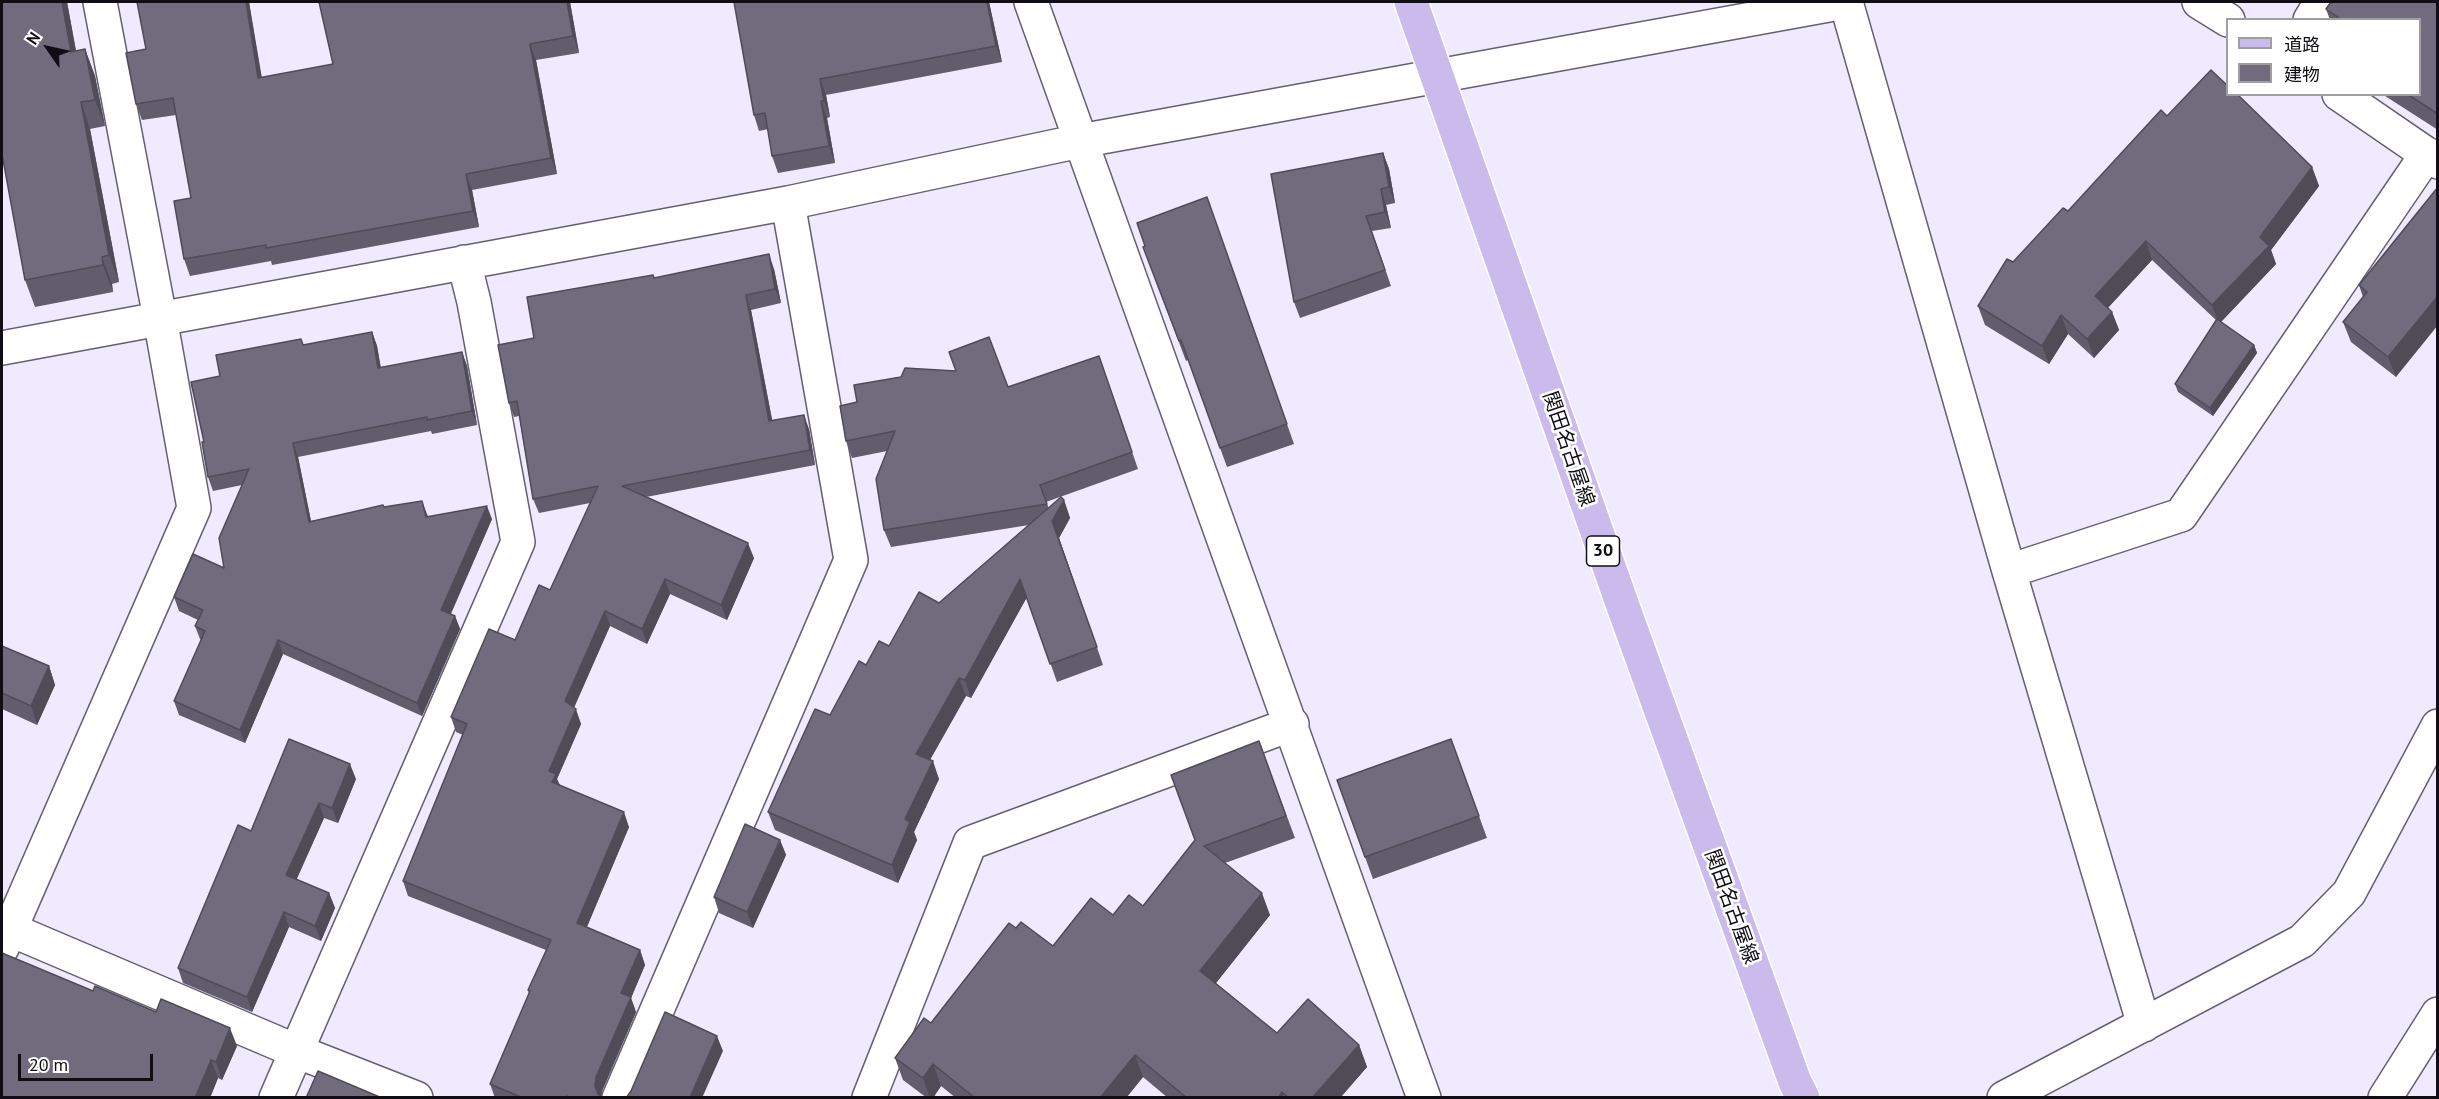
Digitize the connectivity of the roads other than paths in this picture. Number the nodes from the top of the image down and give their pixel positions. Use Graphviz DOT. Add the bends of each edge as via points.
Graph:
graph roads {
  1 [pos="100,2"];
  2 [pos="1031,2"];
  3 [pos="1411,2"];
  4 [pos="1845,2"];
  5 [pos="2199,2"];
  6 [pos="2321,2"];
  7 [pos="2311,18"];
  8 [pos="2226,19"];
  9 [pos="1436,76"];
  10 [pos="2342,96"];
  11 [pos="1080,141"];
  12 [pos="2432,158"];
  13 [pos="789,203"];
  14 [pos="464,262"];
  15 [pos="160,318"];
  16 [pos="2,348"];
  17 [pos="2009,571"];
  18 [pos="1292,724"];
  19 [pos="2438,726"];
  20 [pos="5,938"];
  21 [pos="2438,1014"];
  22 [pos="2144,1025"];
  23 [pos="296,1051"];
  24 [pos="276,1098"];
  25 [pos="416,1098"];
  26 [pos="619,1098"];
  27 [pos="869,1098"];
  28 [pos="1424,1098"];
  29 [pos="1803,1098"];
  30 [pos="2004,1098"];
  31 [pos="2385,1098"];
  1 -- 15 [label="street"];
  2 -- 11 [label="street"];
  3 -- 9 [label="main road, 関田名古屋線 / 30"];
  4 -- 9 [label="street"];
  4 -- 17 [label="street"];
  5 -- 8 [label="street"];
  6 -- 7 [label="street"];
  9 -- 11 [label="street"];
  9 -- 29 [label="main road, 関田名古屋線 / 30" via="1624,609"];
  10 -- 12 [label="street"];
  11 -- 13 [label="street"];
  11 -- 18 [label="street"];
  12 -- 17 [label="street" via="2181,515"];
  13 -- 14 [label="street"];
  13 -- 26 [label="street" via="852,561"];
  14 -- 15 [label="street"];
  14 -- 23 [label="street" via="518,542"];
  15 -- 16 [label="street"];
  15 -- 20 [label="street" via="194,508"];
  17 -- 22 [label="street"];
  18 -- 27 [label="street" via="970,843"];
  18 -- 28 [label="street"];
  19 -- 22 [label="street" via="2349,893 2302,941"];
  20 -- 23 [label="street"];
  21 -- 31 [label="street"];
  22 -- 30 [label="street"];
  23 -- 24 [label="street"];
  23 -- 25 [label="street"];
}
